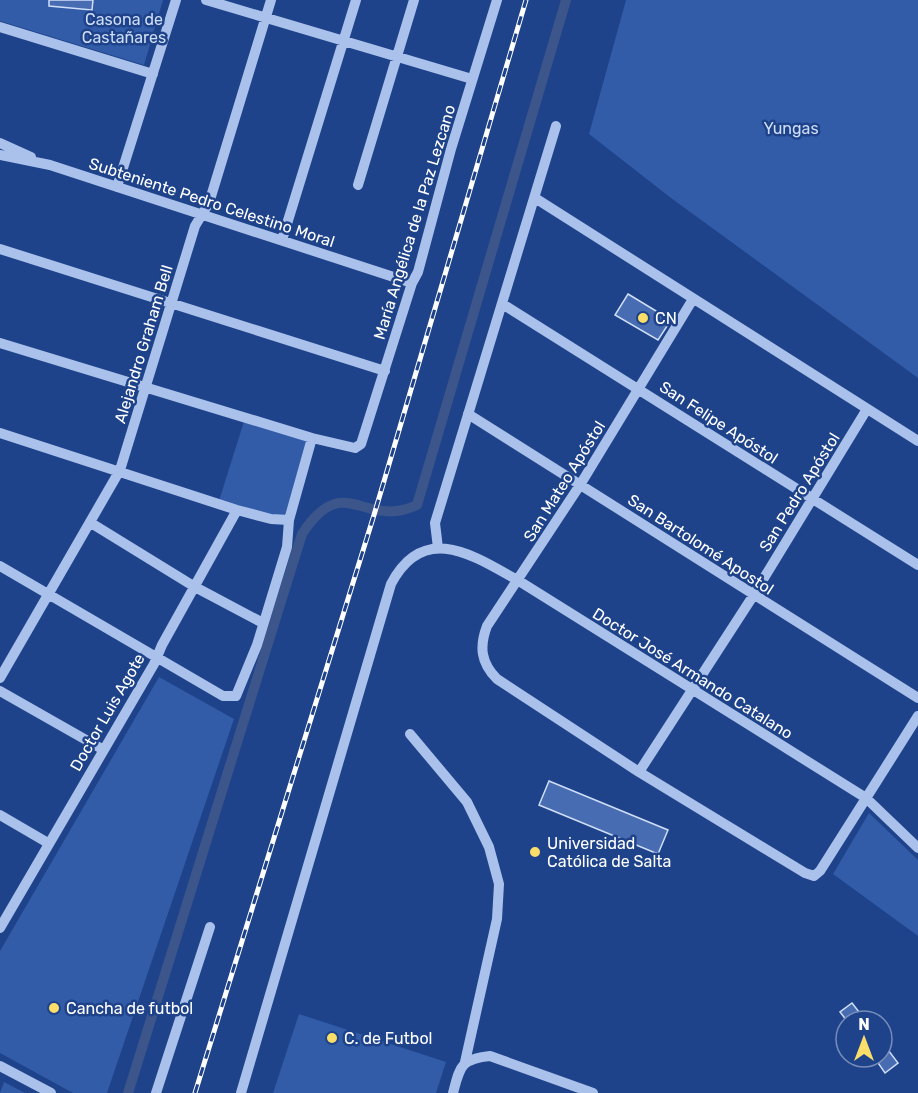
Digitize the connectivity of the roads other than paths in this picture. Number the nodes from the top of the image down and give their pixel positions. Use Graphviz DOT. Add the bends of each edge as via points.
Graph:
graph roads {
  1 [pos="176,0"];
  2 [pos="206,0"];
  3 [pos="271,0"];
  4 [pos="356,0"];
  5 [pos="414,0"];
  6 [pos="497,0"];
  7 [pos="265,17"];
  8 [pos="0,27"];
  9 [pos="343,41"];
  10 [pos="396,56"];
  11 [pos="153,74"];
  12 [pos="472,79"];
  13 [pos="556,126"];
  14 [pos="0,143"];
  15 [pos="0,155"];
  16 [pos="50,165"];
  17 [pos="358,185"];
  18 [pos="117,187"];
  19 [pos="535,198"];
  20 [pos="202,215"];
  21 [pos="282,240"];
  22 [pos="0,249"];
  23 [pos="412,282"];
  24 [pos="693,299"];
  25 [pos="171,303"];
  26 [pos="504,304"];
  27 [pos="0,343"];
  28 [pos="385,371"];
  29 [pos="145,387"];
  30 [pos="639,388"];
  31 [pos="867,409"];
  32 [pos="468,414"];
  33 [pos="0,433"];
  34 [pos="312,438"];
  35 [pos="918,441"];
  36 [pos="120,470"];
  37 [pos="580,485"];
  38 [pos="812,500"];
  39 [pos="237,510"];
  40 [pos="289,520"];
  41 [pos="91,523"];
  42 [pos="438,548"];
  43 [pos="918,565"];
  44 [pos="0,566"];
  45 [pos="519,581"];
  46 [pos="195,587"];
  47 [pos="49,594"];
  48 [pos="753,596"];
  49 [pos="263,623"];
  50 [pos="157,658"];
  51 [pos="0,678"];
  52 [pos="0,691"];
  53 [pos="692,691"];
  54 [pos="918,698"];
  55 [pos="918,716"];
  56 [pos="410,734"];
  57 [pos="102,749"];
  58 [pos="639,772"];
  59 [pos="866,798"];
  60 [pos="0,815"];
  61 [pos="48,843"];
  62 [pos="918,848"];
  63 [pos="210,927"];
  64 [pos="0,928"];
  65 [pos="465,1062"];
  66 [pos="0,1066"];
  67 [pos="51,1093"];
  68 [pos="156,1093"];
  69 [pos="241,1093"];
  70 [pos="453,1093"];
  71 [pos="593,1093"];
  1 -- 11 [label="street"];
  2 -- 7 [label="street"];
  3 -- 7 [label="street, Alejandro Graham Bell"];
  4 -- 9 [label="street"];
  5 -- 10 [label="street"];
  6 -- 12 [label="street, María Angélica de la Paz Lezcano"];
  7 -- 9 [label="street"];
  7 -- 20 [label="street, Alejandro Graham Bell"];
  8 -- 11 [label="street"];
  9 -- 10 [label="street"];
  9 -- 21 [label="street"];
  10 -- 12 [label="street"];
  10 -- 17 [label="street"];
  11 -- 18 [label="street"];
  12 -- 23 [label="street, María Angélica de la Paz Lezcano"];
  13 -- 19 [label="street"];
  14 -- 16 [label="street"];
  15 -- 16 [label="street, Subteniente Pedro Celestino Moral"];
  16 -- 18 [label="street, Subteniente Pedro Celestino Moral"];
  18 -- 20 [label="street, Subteniente Pedro Celestino Moral"];
  19 -- 24 [label="street"];
  19 -- 26 [label="street"];
  20 -- 21 [label="street, Subteniente Pedro Celestino Moral"];
  20 -- 25 [label="street, Alejandro Graham Bell"];
  21 -- 23 [label="street, Subteniente Pedro Celestino Moral"];
  22 -- 25 [label="street"];
  23 -- 28 [label="street, María Angélica de la Paz Lezcano"];
  24 -- 30 [label="street, San Mateo Apóstol"];
  24 -- 31 [label="street"];
  25 -- 28 [label="street"];
  25 -- 29 [label="street, Alejandro Graham Bell"];
  26 -- 30 [label="street, San Felipe Apóstol"];
  26 -- 32 [label="street"];
  27 -- 29 [label="street"];
  28 -- 34 [label="street, María Angélica de la Paz Lezcano" via="361,444 355,448"];
  29 -- 34 [label="street"];
  29 -- 36 [label="street, Alejandro Graham Bell"];
  30 -- 37 [label="street, San Mateo Apóstol"];
  30 -- 38 [label="street, San Felipe Apóstol"];
  31 -- 35 [label="street"];
  31 -- 38 [label="street, San Pedro Apóstol"];
  32 -- 37 [label="street, San Bartolomé Apostol"];
  32 -- 42 [label="street" via="435,523"];
  33 -- 36 [label="street"];
  34 -- 40 [label="street"];
  36 -- 39 [label="street"];
  36 -- 41 [label="street, Alejandro Graham Bell"];
  37 -- 45 [label="street, San Mateo Apóstol"];
  37 -- 48 [label="street, San Bartolomé Apostol"];
  38 -- 43 [label="street, San Felipe Apóstol"];
  38 -- 48 [label="street, San Pedro Apóstol"];
  39 -- 40 [label="street"];
  39 -- 46 [label="street, Doctor Luis Agote"];
  40 -- 49 [label="street" via="287,547"];
  41 -- 46 [label="street"];
  41 -- 47 [label="street, Alejandro Graham Bell"];
  42 -- 45 [label="street, Doctor José Armando Catalano" via="464,551"];
  42 -- 69 [label="street" via="408,560 391,584"];
  44 -- 47 [label="street"];
  45 -- 53 [label="street, Doctor José Armando Catalano"];
  45 -- 58 [label="street, San Mateo Apóstol" via="483,637 487,669"];
  46 -- 49 [label="street"];
  46 -- 50 [label="street, Doctor Luis Agote"];
  47 -- 50 [label="street"];
  47 -- 51 [label="street, Alejandro Graham Bell"];
  48 -- 53 [label="street, San Pedro Apóstol"];
  48 -- 54 [label="street, San Bartolomé Apostol"];
  49 -- 50 [label="street" via="243,685 230,698"];
  50 -- 57 [label="street, Doctor Luis Agote"];
  52 -- 57 [label="street"];
  53 -- 58 [label="street, San Pedro Apóstol"];
  53 -- 59 [label="street, Doctor José Armando Catalano"];
  55 -- 59 [label="street"];
  56 -- 65 [label="street" via="467,802 489,847 499,884 496,919"];
  57 -- 61 [label="street, Doctor Luis Agote"];
  58 -- 59 [label="street" via="814,876"];
  59 -- 62 [label="street, Doctor José Armando Catalano"];
  60 -- 61 [label="street"];
  61 -- 64 [label="street, Doctor Luis Agote"];
  63 -- 68 [label="street"];
  65 -- 70 [label="street"];
  65 -- 71 [label="street" via="490,1056"];
  66 -- 67 [label="street"];
}
